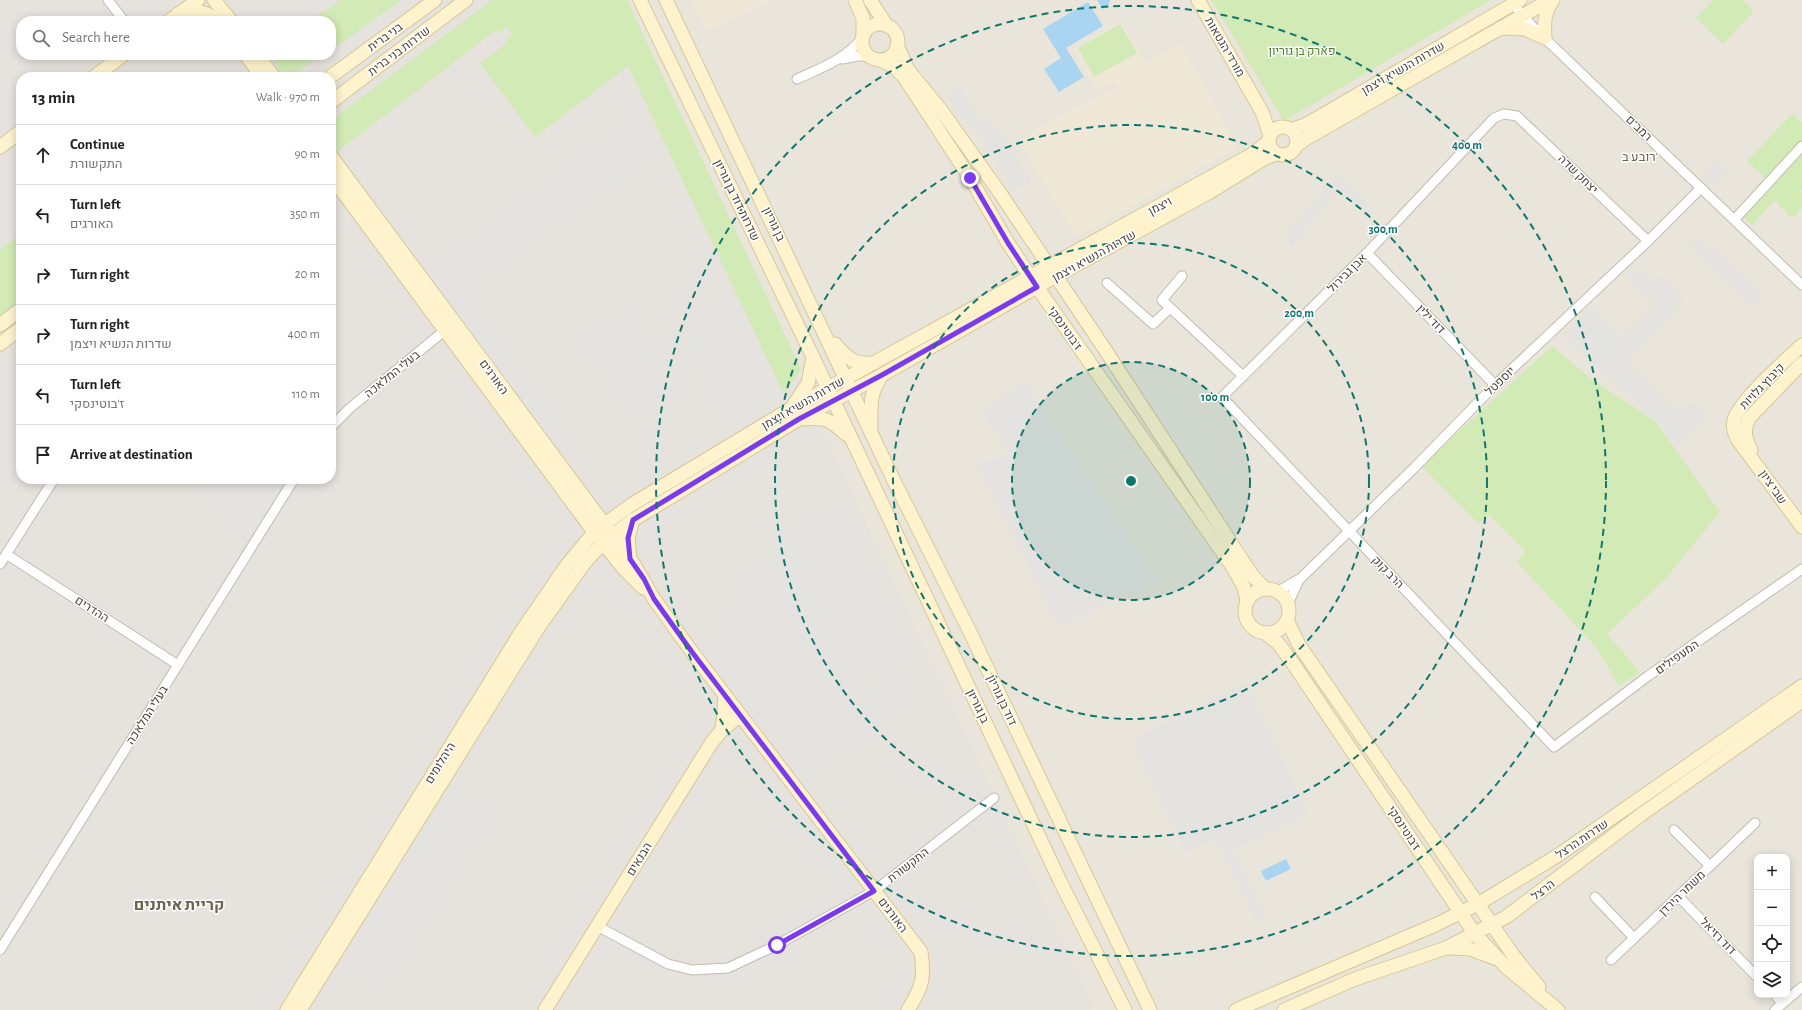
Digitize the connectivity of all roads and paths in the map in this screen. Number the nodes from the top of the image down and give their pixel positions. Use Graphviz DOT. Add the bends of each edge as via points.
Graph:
graph roads {
  1 [pos="108,0"];
  2 [pos="198,0"];
  3 [pos="208,0"];
  4 [pos="214,0"];
  5 [pos="435,0"];
  6 [pos="466,0"];
  7 [pos="640,0"];
  8 [pos="666,0"];
  9 [pos="855,0"];
  10 [pos="870,0"];
  11 [pos="1198,0"];
  12 [pos="1551,0"];
  13 [pos="1516,2"];
  14 [pos="1522,15"];
  15 [pos="120,16"];
  16 [pos="177,16"];
  17 [pos="183,16"];
  18 [pos="212,16"];
  19 [pos="217,16"];
  20 [pos="227,16"];
  21 [pos="887,26"];
  22 [pos="1499,28"];
  23 [pos="863,36"];
  24 [pos="1545,38"];
  25 [pos="897,45"];
  26 [pos="875,58"];
  27 [pos="116,60"];
  28 [pos="251,60"];
  29 [pos="260,60"];
  30 [pos="839,60"];
  31 [pos="101,72"];
  32 [pos="264,72"];
  33 [pos="266,72"];
  34 [pos="336,72"];
  35 [pos="797,79"];
  36 [pos="1252,94"];
  37 [pos="336,98"];
  38 [pos="1504,114"];
  39 [pos="1287,129"];
  40 [pos="16,135"];
  41 [pos="1269,139"];
  42 [pos="1296,146"];
  43 [pos="1802,146"];
  44 [pos="0,147"];
  45 [pos="1276,154"];
  46 [pos="336,163"];
  47 [pos="336,182"];
  48 [pos="1701,188"];
  49 [pos="1735,219"];
  50 [pos="1648,241"];
  51 [pos="1367,253"];
  52 [pos="1053,272"];
  53 [pos="1182,276"];
  54 [pos="1034,283"];
  55 [pos="1107,283"];
  56 [pos="1802,285"];
  57 [pos="1170,308"];
  58 [pos="16,313"];
  59 [pos="0,325"];
  60 [pos="450,326"];
  61 [pos="16,332"];
  62 [pos="826,334"];
  63 [pos="0,344"];
  64 [pos="1802,345"];
  65 [pos="813,357"];
  66 [pos="1802,363"];
  67 [pos="880,369"];
  68 [pos="1243,376"];
  69 [pos="847,378"];
  70 [pos="1495,385"];
  71 [pos="827,388"];
  72 [pos="853,391"];
  73 [pos="1222,397"];
  74 [pos="833,401"];
  75 [pos="796,414"];
  76 [pos="336,422"];
  77 [pos="1746,424"];
  78 [pos="870,431"];
  79 [pos="1734,433"];
  80 [pos="850,438"];
  81 [pos="1758,466"];
  82 [pos="51,484"];
  83 [pos="291,484"];
  84 [pos="590,506"];
  85 [pos="620,512"];
  86 [pos="633,520"];
  87 [pos="1802,527"];
  88 [pos="599,528"];
  89 [pos="1349,531"];
  90 [pos="607,539"];
  91 [pos="6,554"];
  92 [pos="630,559"];
  93 [pos="0,564"];
  94 [pos="1802,569"];
  95 [pos="1301,578"];
  96 [pos="1271,590"];
  97 [pos="654,599"];
  98 [pos="1247,601"];
  99 [pos="1288,604"];
  100 [pos="1287,620"];
  101 [pos="1265,632"];
  102 [pos="178,665"];
  103 [pos="1802,686"];
  104 [pos="725,694"];
  105 [pos="1802,701"];
  106 [pos="740,715"];
  107 [pos="722,730"];
  108 [pos="1554,747"];
  109 [pos="994,798"];
  110 [pos="1755,823"];
  111 [pos="1674,830"];
  112 [pos="1592,852"];
  113 [pos="1710,866"];
  114 [pos="874,891"];
  115 [pos="1678,896"];
  116 [pos="1596,897"];
  117 [pos="1478,904"];
  118 [pos="1460,913"];
  119 [pos="1492,925"];
  120 [pos="597,926"];
  121 [pos="1476,934"];
  122 [pos="1634,938"];
  123 [pos="1446,948"];
  124 [pos="0,950"];
  125 [pos="1611,960"];
  126 [pos="1499,961"];
  127 [pos="1754,974"];
  128 [pos="1802,987"];
  129 [pos="310,994"];
  130 [pos="1778,998"];
  131 [pos="1782,1003"];
  132 [pos="294,1009"];
  133 [pos="1124,1009"];
  134 [pos="1150,1009"];
  135 [pos="314,1010"];
  136 [pos="545,1010"];
  137 [pos="908,1010"];
  138 [pos="1236,1010"];
  139 [pos="1284,1010"];
  140 [pos="1558,1010"];
  141 [pos="1775,1010"];
  1 -- 15 [label="street"];
  2 -- 16 [label="street"];
  3 -- 19 [label="street"];
  4 -- 20 [label="street"];
  5 -- 34 [label="street, בני ברית"];
  6 -- 37 [label="street, שדרות בני ברית"];
  7 -- 65 [label="street, שדרות דוד בן גוריון"];
  8 -- 62 [label="street, בן גוריון"];
  9 -- 23 [label="street" via="863,18"];
  10 -- 21 [label="street"];
  11 -- 36 [label="street, מורדי הגטאות"];
  12 -- 14 [label="street, שדרות הנשיא ויצמן"];
  12 -- 24 [label="street" via="1545,13"];
  13 -- 14 [label="street, רמב\"ם"];
  13 -- 39 [label="street, שדרות הנשיא ויצמן" via="1307,124"];
  14 -- 22 [label="street, שדרות הנשיא ויצמן"];
  14 -- 24 [label="street, רמב\"ם"];
  17 -- 18 [label="street" via="202,12"];
  21 -- 23 [label="street" via="872,26"];
  21 -- 25 [label="street" via="896,34"];
  22 -- 24 [label="street" via="1525,29"];
  22 -- 42 [label="street, שדרות הנשיא ויצמן"];
  23 -- 26 [label="street" via="863,48"];
  23 -- 30 [label="street" via="854,48"];
  24 -- 48 [label="street, רמב\"ם"];
  25 -- 26 [label="street" via="891,56"];
  25 -- 52 [label="street, ז'בוטינסקי" via="904,64 952,126"];
  26 -- 30 [label="street" via="850,56"];
  26 -- 54 [label="street, ז'בוטינסקי" via="893,66 904,77"];
  27 -- 31 [label="street"];
  28 -- 32 [label="street"];
  29 -- 33 [label="street"];
  30 -- 35 [label="street"];
  36 -- 39 [label="street, מורדי הגטאות"];
  36 -- 41 [label="street, מורדי הגטאות" via="1267,123"];
  38 -- 50 [label="street, יצחק שדה" via="1517,116"];
  38 -- 51 [label="street, אבן גבירול" via="1494,118"];
  39 -- 41 [label="street" via="1275,129"];
  39 -- 42 [label="street" via="1296,136"];
  40 -- 44 [label="street"];
  41 -- 45 [label="street" via="1271,149"];
  41 -- 52 [label="street, ויצמן" via="1251,156"];
  42 -- 45 [label="street" via="1288,155"];
  43 -- 49 [label="street"];
  45 -- 52 [label="street, שדרות הנשיא ויצמן" via="1265,158 1210,192"];
  46 -- 60 [label="street, האורגים"];
  47 -- 60 [label="street, האורגים"];
  48 -- 49 [label="street, רמב\"ם"];
  48 -- 50 [label="street, יוספטל"];
  49 -- 56 [label="street, רמב\"ם"];
  50 -- 70 [label="street, יוספטל"];
  51 -- 68 [label="street, אבן גבירול"];
  51 -- 70 [label="street, דוד ילין"];
  52 -- 54 [label="street, שדרות הנשיא ויצמן"];
  52 -- 96 [label="street, ז'בוטינסקי" via="1252,575"];
  53 -- 57 [label="street" via="1162,300"];
  54 -- 67 [label="street, שדרות הנשיא ויצמן"];
  54 -- 98 [label="street, ז'בוטינסקי" via="1232,566 1244,587"];
  55 -- 57 [label="street" via="1153,324"];
  57 -- 68 [label="street"];
  58 -- 59 [label="street"];
  60 -- 76 [label="street, בעלי המלאכה"];
  60 -- 84 [label="street, האורגים"];
  60 -- 88 [label="street, האורגים"];
  61 -- 63 [label="street"];
  62 -- 67 [label="street" via="844,355 861,364"];
  62 -- 69 [label="street"];
  64 -- 79 [label="street, קיבוץ גלויות" via="1741,407 1734,419"];
  65 -- 71 [label="street, שדרות דוד בן גוריון"];
  65 -- 75 [label="street" via="808,383"];
  66 -- 77 [label="street, קיבוץ גלויות" via="1754,412"];
  67 -- 69 [label="street, שדרות הנשיא ויצמן"];
  67 -- 72 [label="street, שדרות הנשיא ויצמן"];
  67 -- 78 [label="street" via="871,397"];
  68 -- 73 [label="street, אבן גבירול"];
  69 -- 71 [label="street, שדרות הנשיא ויצמן"];
  69 -- 72 [label="street"];
  70 -- 89 [label="street, יוספטל"];
  71 -- 74 [label="street, שדרות דוד בן גוריון"];
  71 -- 75 [label="street, שדרות הנשיא ויצמן"];
  72 -- 74 [label="street, שדרות הנשיא ויצמן"];
  72 -- 78 [label="street, דוד בן גוריון"];
  73 -- 89 [label="street, הרב קוק"];
  74 -- 75 [label="street, שדרות הנשיא ויצמן"];
  74 -- 80 [label="street, בן גוריון"];
  75 -- 80 [label="street" via="828,420"];
  75 -- 85 [label="street, שדרות הנשיא ויצמן"];
  75 -- 86 [label="street, שדרות הנשיא ויצמן"];
  77 -- 81 [label="street, שבי ציון" via="1745,435"];
  78 -- 134 [label="street, דוד בן גוריון" via="970,632"];
  79 -- 81 [label="street, שבי ציון"];
  80 -- 133 [label="street, בן גוריון" via="1060,881"];
  81 -- 87 [label="street, שבי ציון"];
  82 -- 91 [label="street"];
  83 -- 102 [label="street, בעלי המלאכה"];
  84 -- 85 [label="street"];
  84 -- 88 [label="street, האורגים"];
  85 -- 88 [label="street, שדרות הנשיא ויצמן"];
  86 -- 90 [label="street, שדרות הנשיא ויצמן"];
  86 -- 92 [label="street" via="628,538"];
  88 -- 90 [label="street, האורגים"];
  88 -- 132 [label="street, היהלומים" via="567,565 521,632"];
  89 -- 95 [label="street, יוספטל"];
  89 -- 108 [label="street, הרב קוק"];
  90 -- 92 [label="street, האורגים"];
  90 -- 97 [label="street, האורגים" via="634,580"];
  90 -- 129 [label="street, היהלומים" via="586,561 538,628"];
  91 -- 93 [label="street"];
  91 -- 102 [label="street, ההדרים"];
  92 -- 97 [label="street, האורגים"];
  94 -- 108 [label="street, המעפילים" via="1648,676"];
  95 -- 96 [label="street, יוספטל"];
  95 -- 99 [label="street, יוספטל"];
  96 -- 98 [label="street" via="1254,593"];
  96 -- 99 [label="street" via="1285,598"];
  97 -- 104 [label="street, האורגים"];
  98 -- 101 [label="street" via="1247,621 1255,629"];
  99 -- 100 [label="street"];
  100 -- 101 [label="street" via="1278,630"];
  100 -- 117 [label="street, ז'בוטינסקי" via="1299,645"];
  101 -- 118 [label="street, ז'בוטינסקי" via="1277,642 1290,659"];
  102 -- 124 [label="street, בעלי המלאכה"];
  103 -- 117 [label="street, שדרות הרצל" via="1556,856"];
  104 -- 106 [label="street, האורגים"];
  104 -- 107 [label="street"];
  105 -- 112 [label="street, שדרות הרצל"];
  106 -- 107 [label="street, הבנאים"];
  106 -- 114 [label="street, האורגים"];
  107 -- 120 [label="street, הבנאים"];
  109 -- 114 [label="street, התקשורת"];
  110 -- 113 [label="street"];
  111 -- 113 [label="street, משמר הירדן"];
  112 -- 119 [label="street, הרצל" via="1530,900"];
  113 -- 115 [label="street, משמר הירדן"];
  114 -- 120 [label="street, התקשורת" via="777,945 728,968 692,970 668,964"];
  114 -- 137 [label="street, האורגים" via="921,952 924,971 920,990"];
  115 -- 122 [label="street, משמר הירדן"];
  115 -- 127 [label="street, דוד רזיאל"];
  116 -- 122 [label="street"];
  117 -- 118 [label="street, שדרות הרצל"];
  117 -- 119 [label="street, ז'בוטינסקי"];
  118 -- 121 [label="street, ז'בוטינסקי"];
  118 -- 138 [label="street, שדרות הרצל"];
  119 -- 121 [label="street"];
  119 -- 140 [label="street, ז'בוטינסקי"];
  120 -- 136 [label="street, הבנאים"];
  121 -- 123 [label="street"];
  121 -- 126 [label="street, ז'בוטינסקי"];
  122 -- 125 [label="street, משמר הירדן"];
  123 -- 126 [label="street" via="1470,949"];
  123 -- 139 [label="street" via="1366,975"];
  126 -- 140 [label="street, ז'בוטינסקי"];
  128 -- 131 [label="street"];
  129 -- 132 [label="street, היהלומים"];
  129 -- 135 [label="street"];
  130 -- 131 [label="street"];
  131 -- 141 [label="street"];
}
